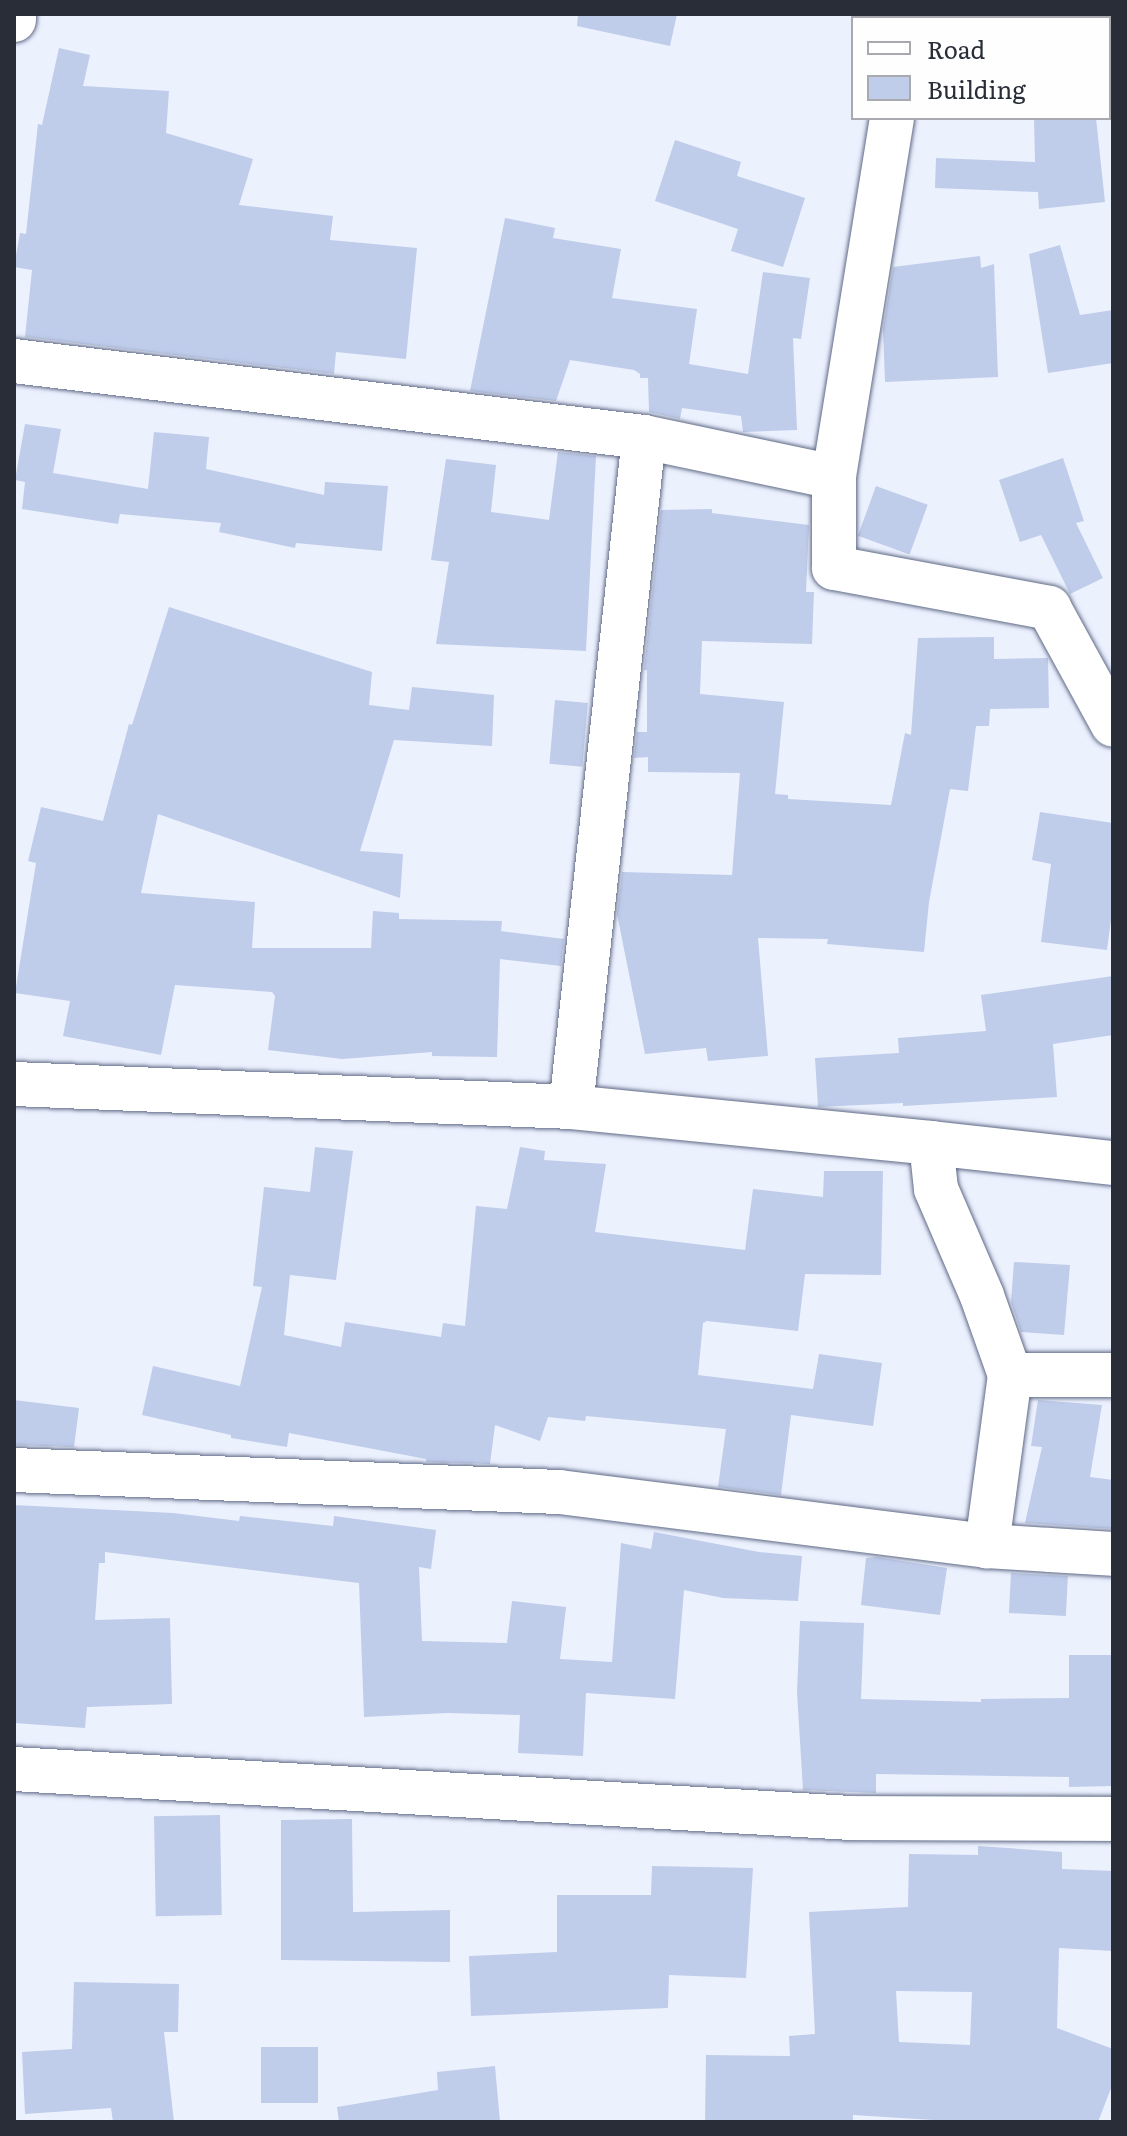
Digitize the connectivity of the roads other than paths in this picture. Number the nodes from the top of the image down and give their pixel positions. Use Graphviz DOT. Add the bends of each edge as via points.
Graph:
graph roads {
  1 [pos="14,14"];
  2 [pos="14,20"];
  3 [pos="892,120"];
  4 [pos="14,361"];
  5 [pos="644,437"];
  6 [pos="834,477"];
  7 [pos="1113,725"];
  8 [pos="14,1084"];
  9 [pos="571,1107"];
  10 [pos="931,1143"];
  11 [pos="1113,1163"];
  12 [pos="1010,1375"];
  13 [pos="1113,1375"];
  14 [pos="14,1470"];
  15 [pos="987,1546"];
  16 [pos="1113,1554"];
  17 [pos="14,1769"];
  18 [pos="1113,1819"];
  1 -- 2 [label="street"];
  3 -- 6 [label="street"];
  4 -- 5 [label="street"];
  5 -- 6 [label="street"];
  5 -- 9 [label="street"];
  6 -- 7 [label="street" via="834,568 1049,608"];
  8 -- 9 [label="street"];
  9 -- 10 [label="street"];
  10 -- 11 [label="street"];
  10 -- 12 [label="street" via="936,1189"];
  12 -- 13 [label="street"];
  12 -- 15 [label="street"];
  14 -- 15 [label="street" via="559,1492"];
  15 -- 16 [label="street"];
  17 -- 18 [label="street" via="850,1818"];
}
